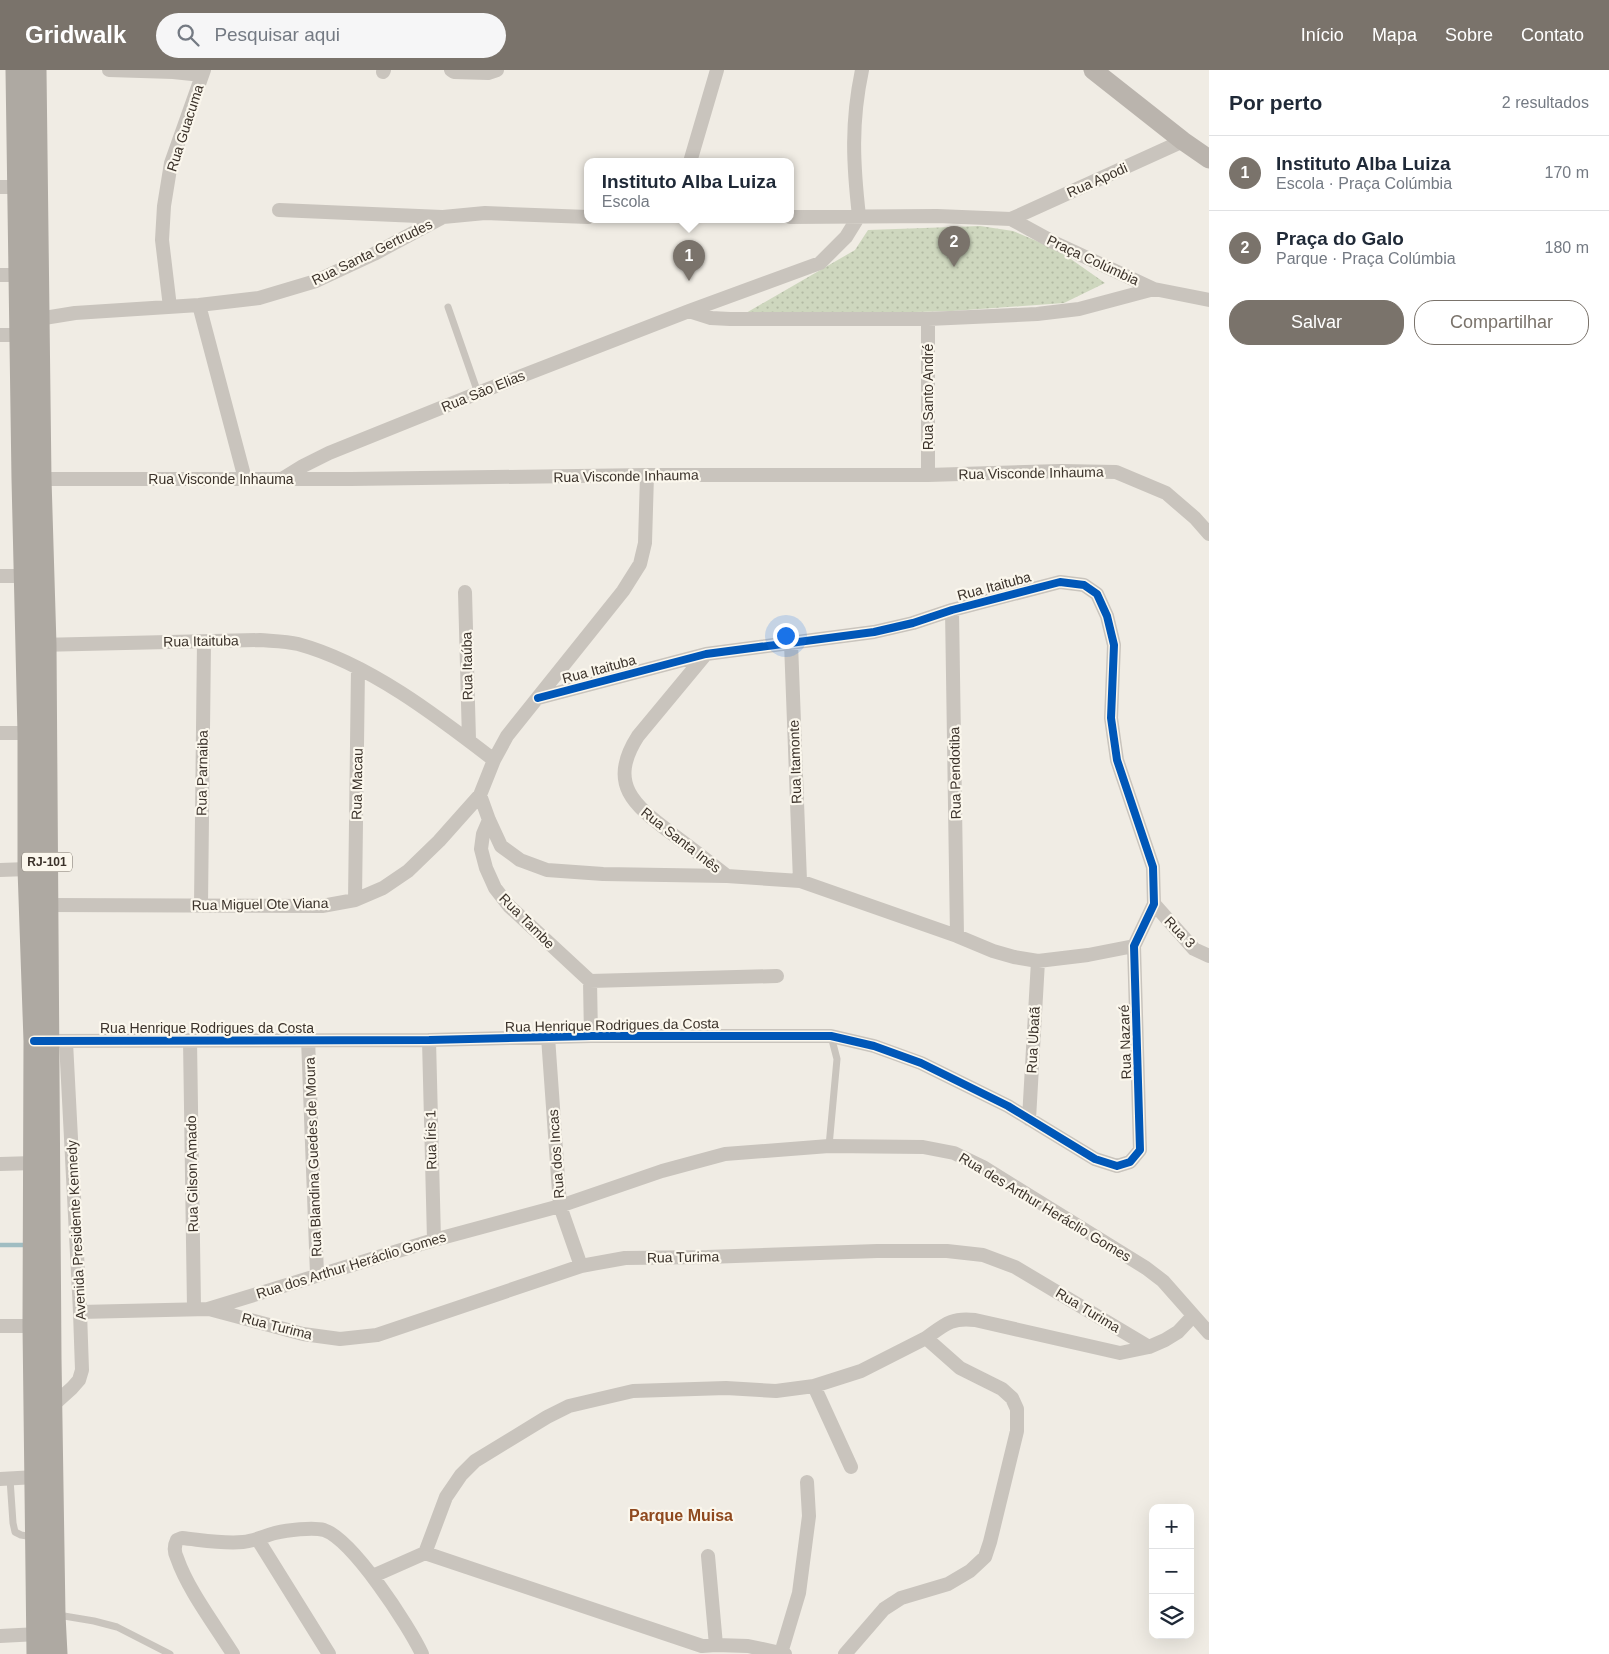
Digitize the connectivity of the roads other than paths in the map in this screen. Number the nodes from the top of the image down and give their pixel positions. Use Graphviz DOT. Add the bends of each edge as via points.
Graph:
graph roads {
  1 [pos="16,70"];
  2 [pos="36,70"];
  3 [pos="109,70"];
  4 [pos="450,70"];
  5 [pos="497,70"];
  6 [pos="717,70"];
  7 [pos="862,70"];
  8 [pos="1093,70"];
  9 [pos="173,71"];
  10 [pos="203,72"];
  11 [pos="1183,142"];
  12 [pos="691,158"];
  13 [pos="1209,159"];
  14 [pos="9,187"];
  15 [pos="279,210"];
  16 [pos="584,216"];
  17 [pos="859,216"];
  18 [pos="442,217"];
  19 [pos="794,217"];
  20 [pos="1011,219"];
  21 [pos="10,275"];
  22 [pos="1154,289"];
  23 [pos="1209,300"];
  24 [pos="198,305"];
  25 [pos="170,306"];
  26 [pos="448,307"];
  27 [pos="689,312"];
  28 [pos="38,319"];
  29 [pos="928,319"];
  30 [pos="10,335"];
  31 [pos="478,393"];
  32 [pos="647,475"];
  33 [pos="928,475"];
  34 [pos="31,479"];
  35 [pos="245,479"];
  36 [pos="281,479"];
  37 [pos="1209,534"];
  38 [pos="0,576"];
  39 [pos="24,576"];
  40 [pos="465,592"];
  41 [pos="952,610"];
  42 [pos="204,642"];
  43 [pos="791,643"];
  44 [pos="36,645"];
  45 [pos="706,654"];
  46 [pos="358,668"];
  47 [pos="538,698"];
  48 [pos="28,732"];
  49 [pos="0,733"];
  50 [pos="469,740"];
  51 [pos="494,760"];
  52 [pos="480,795"];
  53 [pos="489,820"];
  54 [pos="28,869"];
  55 [pos="0,870"];
  56 [pos="727,876"];
  57 [pos="800,881"];
  58 [pos="355,900"];
  59 [pos="1154,904"];
  60 [pos="48,905"];
  61 [pos="201,905"];
  62 [pos="957,936"];
  63 [pos="1134,946"];
  64 [pos="1209,956"];
  65 [pos="1038,961"];
  66 [pos="777,976"];
  67 [pos="590,981"];
  68 [pos="591,1036"];
  69 [pos="831,1036"];
  70 [pos="548,1038"];
  71 [pos="308,1039"];
  72 [pos="190,1040"];
  73 [pos="429,1040"];
  74 [pos="50,1041"];
  75 [pos="1029,1119"];
  76 [pos="1140,1136"];
  77 [pos="829,1146"];
  78 [pos="34,1163"];
  79 [pos="0,1164"];
  80 [pos="560,1206"];
  81 [pos="434,1240"];
  82 [pos="580,1266"];
  83 [pos="317,1274"];
  84 [pos="194,1308"];
  85 [pos="208,1308"];
  86 [pos="80,1312"];
  87 [pos="1193,1316"];
  88 [pos="0,1326"];
  89 [pos="33,1326"];
  90 [pos="1209,1333"];
  91 [pos="926,1338"];
  92 [pos="1149,1346"];
  93 [pos="814,1386"];
  94 [pos="52,1406"];
  95 [pos="851,1467"];
  96 [pos="36,1477"];
  97 [pos="5,1479"];
  98 [pos="807,1482"];
  99 [pos="36,1537"];
  100 [pos="258,1540"];
  101 [pos="425,1553"];
  102 [pos="708,1556"];
  103 [pos="373,1576"];
  104 [pos="55,1615"];
  105 [pos="0,1636"];
  106 [pos="37,1644"];
  107 [pos="707,1648"];
  108 [pos="783,1653"];
  109 [pos="57,1654"];
  110 [pos="170,1654"];
  111 [pos="233,1654"];
  112 [pos="329,1654"];
  113 [pos="422,1654"];
  114 [pos="845,1654"];
  1 -- 14 [label="main road, RJ-101"];
  2 -- 28 [label="main road, RJ-101"];
  3 -- 9 [label="street"];
  4 -- 5 [label="street" via="488,73"];
  6 -- 12 [label="street"];
  7 -- 17 [label="street" via="853,135"];
  8 -- 11 [label="main road"];
  9 -- 10 [label="street"];
  10 -- 25 [label="street, Rua Guacuma" via="171,163 164,206 162,240"];
  11 -- 13 [label="main road"];
  11 -- 20 [label="street, Rua Apodi"];
  14 -- 21 [label="main road, RJ-101"];
  15 -- 18 [label="street"];
  16 -- 18 [label="street, Rua Santa Gertrudes" via="485,213"];
  17 -- 19 [label="street"];
  17 -- 20 [label="street, Praça Colúmbia"];
  17 -- 27 [label="street" via="846,237 820,263"];
  18 -- 24 [label="street, Rua Santa Gertrudes" via="316,281 259,298"];
  20 -- 22 [label="street, Praça Colúmbia"];
  21 -- 30 [label="main road, RJ-101"];
  22 -- 23 [label="street"];
  22 -- 29 [label="street, Praça Colúmbia" via="1079,309"];
  24 -- 25 [label="street, Rua Santa Gertrudes"];
  24 -- 35 [label="street"];
  25 -- 28 [label="street, Rua Santa Gertrudes"];
  26 -- 31 [label="lane"];
  27 -- 29 [label="street, Praça Colúmbia" via="730,319"];
  27 -- 31 [label="street, Rua Sāo Elias"];
  28 -- 34 [label="main road, RJ-101"];
  29 -- 33 [label="street, Rua Santo André"];
  30 -- 34 [label="main road, RJ-101"];
  31 -- 36 [label="street, Rua Sāo Elias" via="329,453"];
  32 -- 33 [label="street, Rua Visconde Inhauma"];
  32 -- 36 [label="street, Rua Visconde Inhauma"];
  32 -- 47 [label="street, Rua Miguel Ote Viana" via="645,543 640,564"];
  33 -- 37 [label="street, Rua Visconde Inhauma" via="1116,472 1166,493 1196,518"];
  34 -- 35 [label="street, Rua Visconde Inhauma"];
  34 -- 39 [label="main road, RJ-101"];
  34 -- 44 [label="main road, RJ-101"];
  35 -- 36 [label="street, Rua Visconde Inhauma"];
  38 -- 39 [label="street"];
  39 -- 44 [label="main road, RJ-101"];
  40 -- 50 [label="street, Rua Itaúba"];
  41 -- 43 [label="street, Rua Itaituba" via="874,632"];
  41 -- 59 [label="street, Rua Itaituba" via="1060,582 1084,585 1097,594 1114,644 1111,718 1117,760 1153,867"];
  41 -- 62 [label="street, Rua Pendotiba"];
  42 -- 44 [label="street, Rua Itaituba"];
  42 -- 46 [label="street, Rua Itaituba" via="260,640 295,644"];
  42 -- 61 [label="street, Rua Parnaiba"];
  43 -- 45 [label="street, Rua Itaituba"];
  43 -- 57 [label="street, Rua Itamonte"];
  44 -- 48 [label="main road, RJ-101"];
  44 -- 60 [label="main road, RJ-101"];
  45 -- 47 [label="street, Rua Itaituba"];
  45 -- 56 [label="street, Rua Santa Inês" via="638,736 628,750 624,766 626,784 633,801"];
  46 -- 50 [label="street, Rua Itaituba"];
  46 -- 58 [label="street, Rua Macau"];
  47 -- 51 [label="street, Rua Miguel Ote Viana" via="507,736"];
  48 -- 49 [label="street"];
  48 -- 54 [label="main road, RJ-101"];
  50 -- 51 [label="street, Rua Itaituba"];
  51 -- 52 [label="street, Rua Miguel Ote Viana"];
  52 -- 53 [label="street"];
  52 -- 58 [label="street, Rua Miguel Ote Viana" via="408,871 383,888"];
  53 -- 56 [label="street" via="501,846 520,860 547,870"];
  53 -- 67 [label="street, Rua Tambe" via="481,849 495,888 509,906"];
  54 -- 55 [label="street"];
  54 -- 74 [label="main road, RJ-101"];
  56 -- 57 [label="street"];
  57 -- 62 [label="street"];
  58 -- 61 [label="street, Rua Miguel Ote Viana" via="322,906"];
  59 -- 63 [label="street, Rua Itaituba"];
  59 -- 64 [label="street, Rua 3" via="1194,949"];
  60 -- 61 [label="street, Rua Miguel Ote Viana"];
  60 -- 74 [label="main road, RJ-101"];
  62 -- 65 [label="street" via="993,951"];
  63 -- 65 [label="street"];
  63 -- 76 [label="street, Rua Nazaré"];
  65 -- 75 [label="street, Rua Ubatã"];
  66 -- 67 [label="street"];
  67 -- 68 [label="street"];
  68 -- 69 [label="street, Rua Henrique Rodrigues da Costa"];
  68 -- 70 [label="street, Rua Henrique Rodrigues da Costa"];
  69 -- 75 [label="street, Rua Henrique Rodrigues da Costa" via="874,1046 921,1063"];
  69 -- 77 [label="lane" via="838,1059"];
  70 -- 73 [label="street, Rua Henrique Rodrigues da Costa"];
  70 -- 80 [label="street, Rua dos Incas"];
  71 -- 72 [label="street, Rua Henrique Rodrigues da Costa"];
  71 -- 73 [label="street, Rua Henrique Rodrigues da Costa"];
  71 -- 83 [label="street, Rua Blandina Guedes de Moura"];
  72 -- 74 [label="street, Rua Henrique Rodrigues da Costa"];
  72 -- 84 [label="street, Rua Gilson Amado"];
  73 -- 81 [label="street, Rua Íris 1"];
  74 -- 78 [label="main road, RJ-101"];
  74 -- 86 [label="street, Avenida Presidente Kennedy"];
  74 -- 94 [label="main road, RJ-101"];
  75 -- 76 [label="street, Rua Henrique Rodrigues da Costa" via="1095,1158 1117,1166 1130,1162 1140,1150"];
  77 -- 80 [label="street, Rua des Arthur Heráclio Gomes" via="725,1154 662,1171"];
  77 -- 87 [label="street, Rua des Arthur Heráclio Gomes" via="923,1147 954,1153 983,1167 1146,1268 1163,1281"];
  78 -- 79 [label="street"];
  78 -- 89 [label="main road, RJ-101"];
  80 -- 81 [label="street, Rua dos Arthur Heráclio Gomes"];
  80 -- 82 [label="street, Rua dos Incas"];
  81 -- 83 [label="street, Rua dos Arthur Heráclio Gomes"];
  82 -- 85 [label="street, Rua Turima" via="377,1335 340,1339 302,1334"];
  82 -- 92 [label="street, Rua Turima" via="625,1258 877,1250 983,1255 1015,1266"];
  83 -- 85 [label="street, Rua dos Arthur Heráclio Gomes"];
  84 -- 85 [label="street, Rua dos Arthur Heráclio Gomes"];
  84 -- 86 [label="street, Rua dos Arthur Heráclio Gomes"];
  86 -- 94 [label="street, Avenida Presidente Kennedy" via="82,1370 72,1388"];
  87 -- 90 [label="street, Rua des Arthur Heráclio Gomes"];
  87 -- 92 [label="street" via="1178,1332"];
  88 -- 89 [label="street"];
  89 -- 96 [label="main road, RJ-101"];
  91 -- 92 [label="street" via="961,1318 1120,1353"];
  91 -- 93 [label="street" via="861,1371"];
  91 -- 114 [label="street" via="960,1368 1002,1389 1012,1398 1017,1409 1017,1431 985,1557 948,1584 901,1598 884,1609"];
  93 -- 95 [label="street"];
  93 -- 101 [label="street" via="776,1391 726,1388 633,1390 569,1406 475,1461 461,1475 446,1497"];
  94 -- 104 [label="main road, RJ-101"];
  96 -- 97 [label="street"];
  96 -- 99 [label="main road, RJ-101"];
  97 -- 99 [label="lane" via="15,1532"];
  98 -- 108 [label="street" via="809,1516 799,1593"];
  99 -- 106 [label="main road, RJ-101"];
  100 -- 103 [label="street" via="275,1533 324,1530 338,1538"];
  100 -- 111 [label="street" via="223,1542 182,1538 174,1548 189,1584"];
  100 -- 112 [label="street"];
  101 -- 103 [label="street"];
  101 -- 107 [label="street"];
  102 -- 107 [label="street"];
  103 -- 113 [label="street"];
  104 -- 109 [label="main road, RJ-101"];
  104 -- 110 [label="lane" via="117,1627"];
  105 -- 106 [label="street"];
  107 -- 108 [label="street" via="748,1646"];
}
